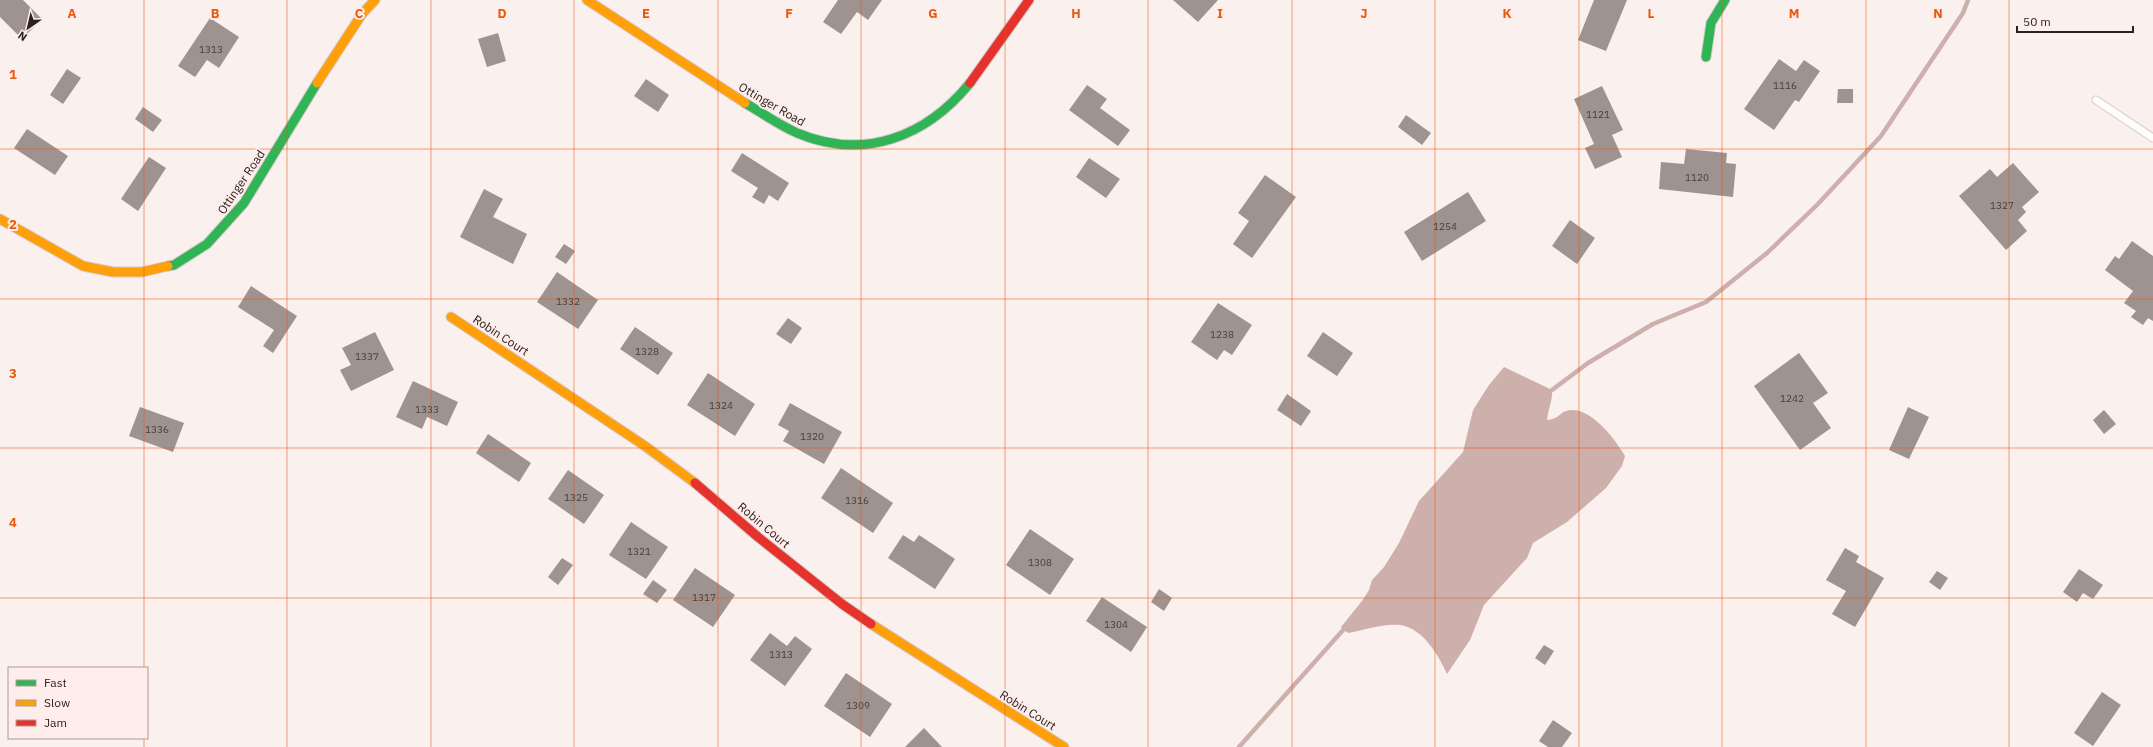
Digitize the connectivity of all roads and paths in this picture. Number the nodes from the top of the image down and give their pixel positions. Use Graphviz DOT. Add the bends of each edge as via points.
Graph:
graph roads {
  1 [pos="375,0"];
  2 [pos="587,0"];
  3 [pos="1029,0"];
  4 [pos="1725,0"];
  5 [pos="1706,57"];
  6 [pos="2096,100"];
  7 [pos="2153,138"];
  8 [pos="0,219"];
  9 [pos="451,317"];
  10 [pos="1064,747"];
  1 -- 8 [label="street, Ottinger Road" via="336,52 244,203 207,244 174,265 142,272 113,272 83,266"];
  2 -- 3 [label="street, Ottinger Road" via="728,93 786,127 805,136 847,145 871,145 898,139 921,128 943,111 995,51"];
  4 -- 5 [label="street" via="1711,23"];
  6 -- 7 [label="lane"];
  9 -- 10 [label="street, Robin Court" via="645,446 703,489 758,537 848,608"];
}
